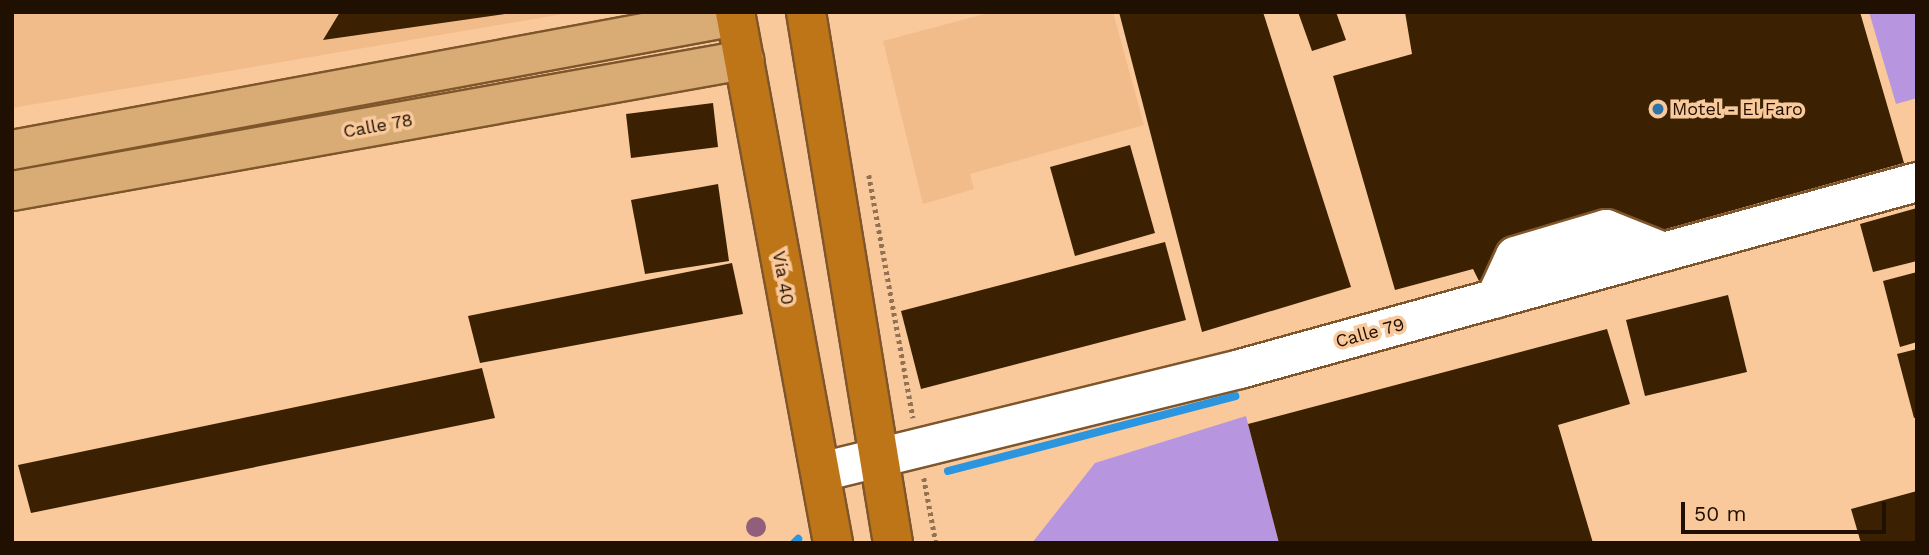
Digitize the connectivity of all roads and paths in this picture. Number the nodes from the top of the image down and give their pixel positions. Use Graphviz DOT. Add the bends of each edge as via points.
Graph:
graph roads {
  1 [pos="806,12"];
  2 [pos="736,14"];
  3 [pos="744,60"];
  4 [pos="12,150"];
  5 [pos="866,162"];
  6 [pos="1917,182"];
  7 [pos="12,191"];
  8 [pos="1664,252"];
  9 [pos="1495,299"];
  10 [pos="918,447"];
  11 [pos="877,455"];
  12 [pos="821,472"];
  13 [pos="833,543"];
  14 [pos="893,543"];
  15 [pos="936,543"];
  1 -- 11 [label="highway"];
  2 -- 3 [label="highway, Vía 40"];
  2 -- 4 [label="main road"];
  3 -- 7 [label="main road, Calle 78"];
  3 -- 12 [label="highway, Vía 40"];
  5 -- 10 [label="path"];
  6 -- 8 [label="street, Calle 79"];
  8 -- 9 [label="street, Calle 79"];
  8 -- 9 [label="street" via="1603,221 1512,248"];
  9 -- 10 [label="street, Calle 79"];
  10 -- 11 [label="street, Calle 79"];
  10 -- 15 [label="path"];
  11 -- 12 [label="street, Calle 79"];
  11 -- 14 [label="highway"];
  12 -- 13 [label="highway, Vía 40"];
}
